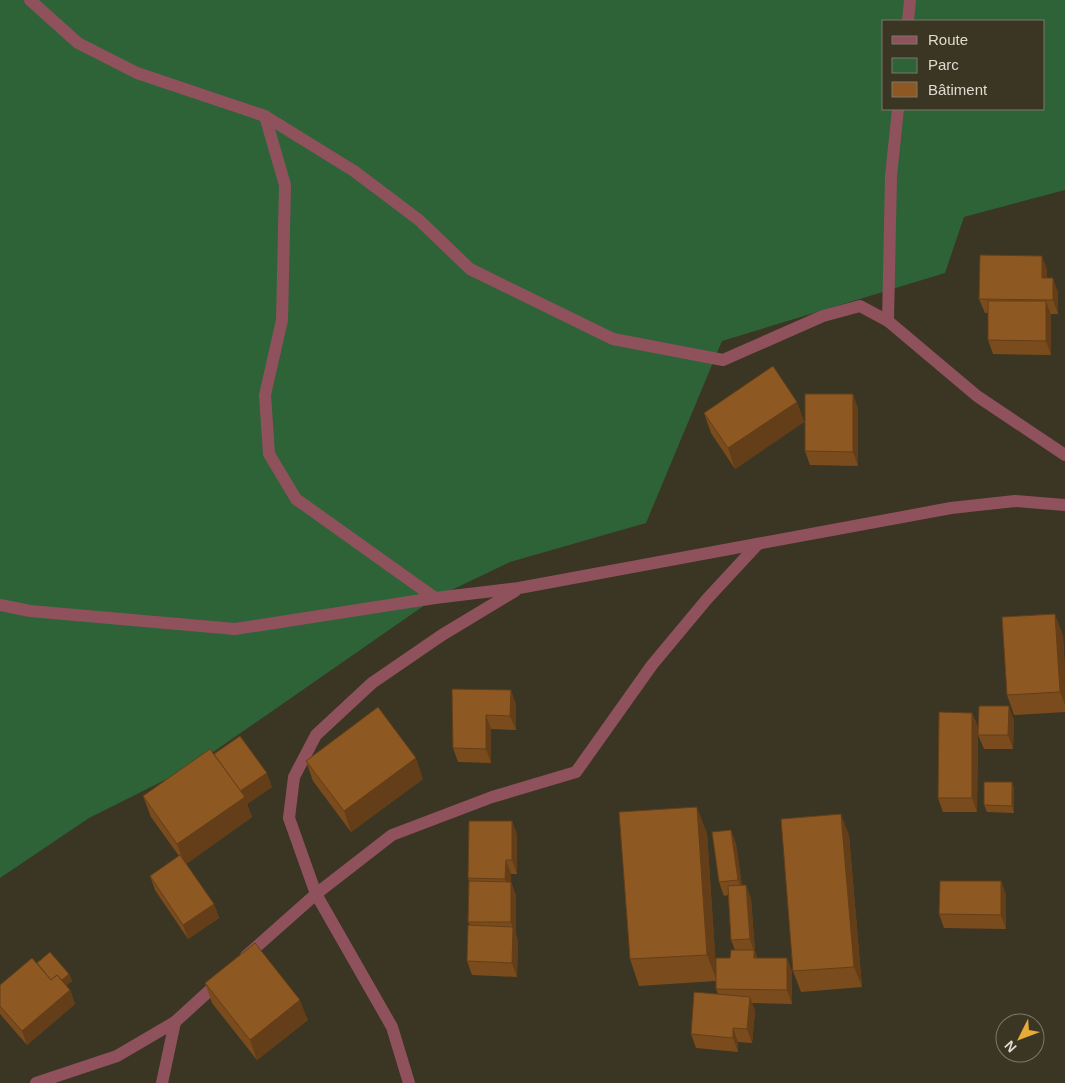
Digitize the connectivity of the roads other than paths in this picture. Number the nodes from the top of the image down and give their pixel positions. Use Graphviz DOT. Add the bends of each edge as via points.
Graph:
graph roads {
  1 [pos="30,0"];
  2 [pos="910,0"];
  3 [pos="908,20"];
  4 [pos="898,110"];
  5 [pos="265,116"];
  6 [pos="888,321"];
  7 [pos="1065,455"];
  8 [pos="1065,505"];
  9 [pos="758,544"];
  10 [pos="519,588"];
  11 [pos="435,598"];
  12 [pos="0,605"];
  13 [pos="316,894"];
  14 [pos="176,1022"];
  15 [pos="36,1083"];
  16 [pos="162,1083"];
  17 [pos="409,1083"];
  1 -- 5 [label="street" via="78,44 138,73"];
  2 -- 3 [label="street"];
  4 -- 6 [label="street" via="891,176"];
  5 -- 6 [label="street" via="354,171 419,220 470,269 613,339 722,360 822,316 860,306"];
  5 -- 11 [label="street" via="285,185 282,320 265,395 268,454 296,499"];
  6 -- 7 [label="street" via="977,396"];
  8 -- 9 [label="street" via="1015,501 951,508"];
  9 -- 10 [label="street"];
  9 -- 13 [label="street" via="652,665 576,772 492,797 392,835"];
  10 -- 11 [label="street"];
  10 -- 13 [label="street" via="372,683 316,735 294,777 289,818"];
  11 -- 12 [label="street" via="236,629"];
  13 -- 14 [label="street"];
  13 -- 17 [label="street" via="392,1027"];
  14 -- 15 [label="street" via="117,1056"];
  14 -- 16 [label="street"];
}
